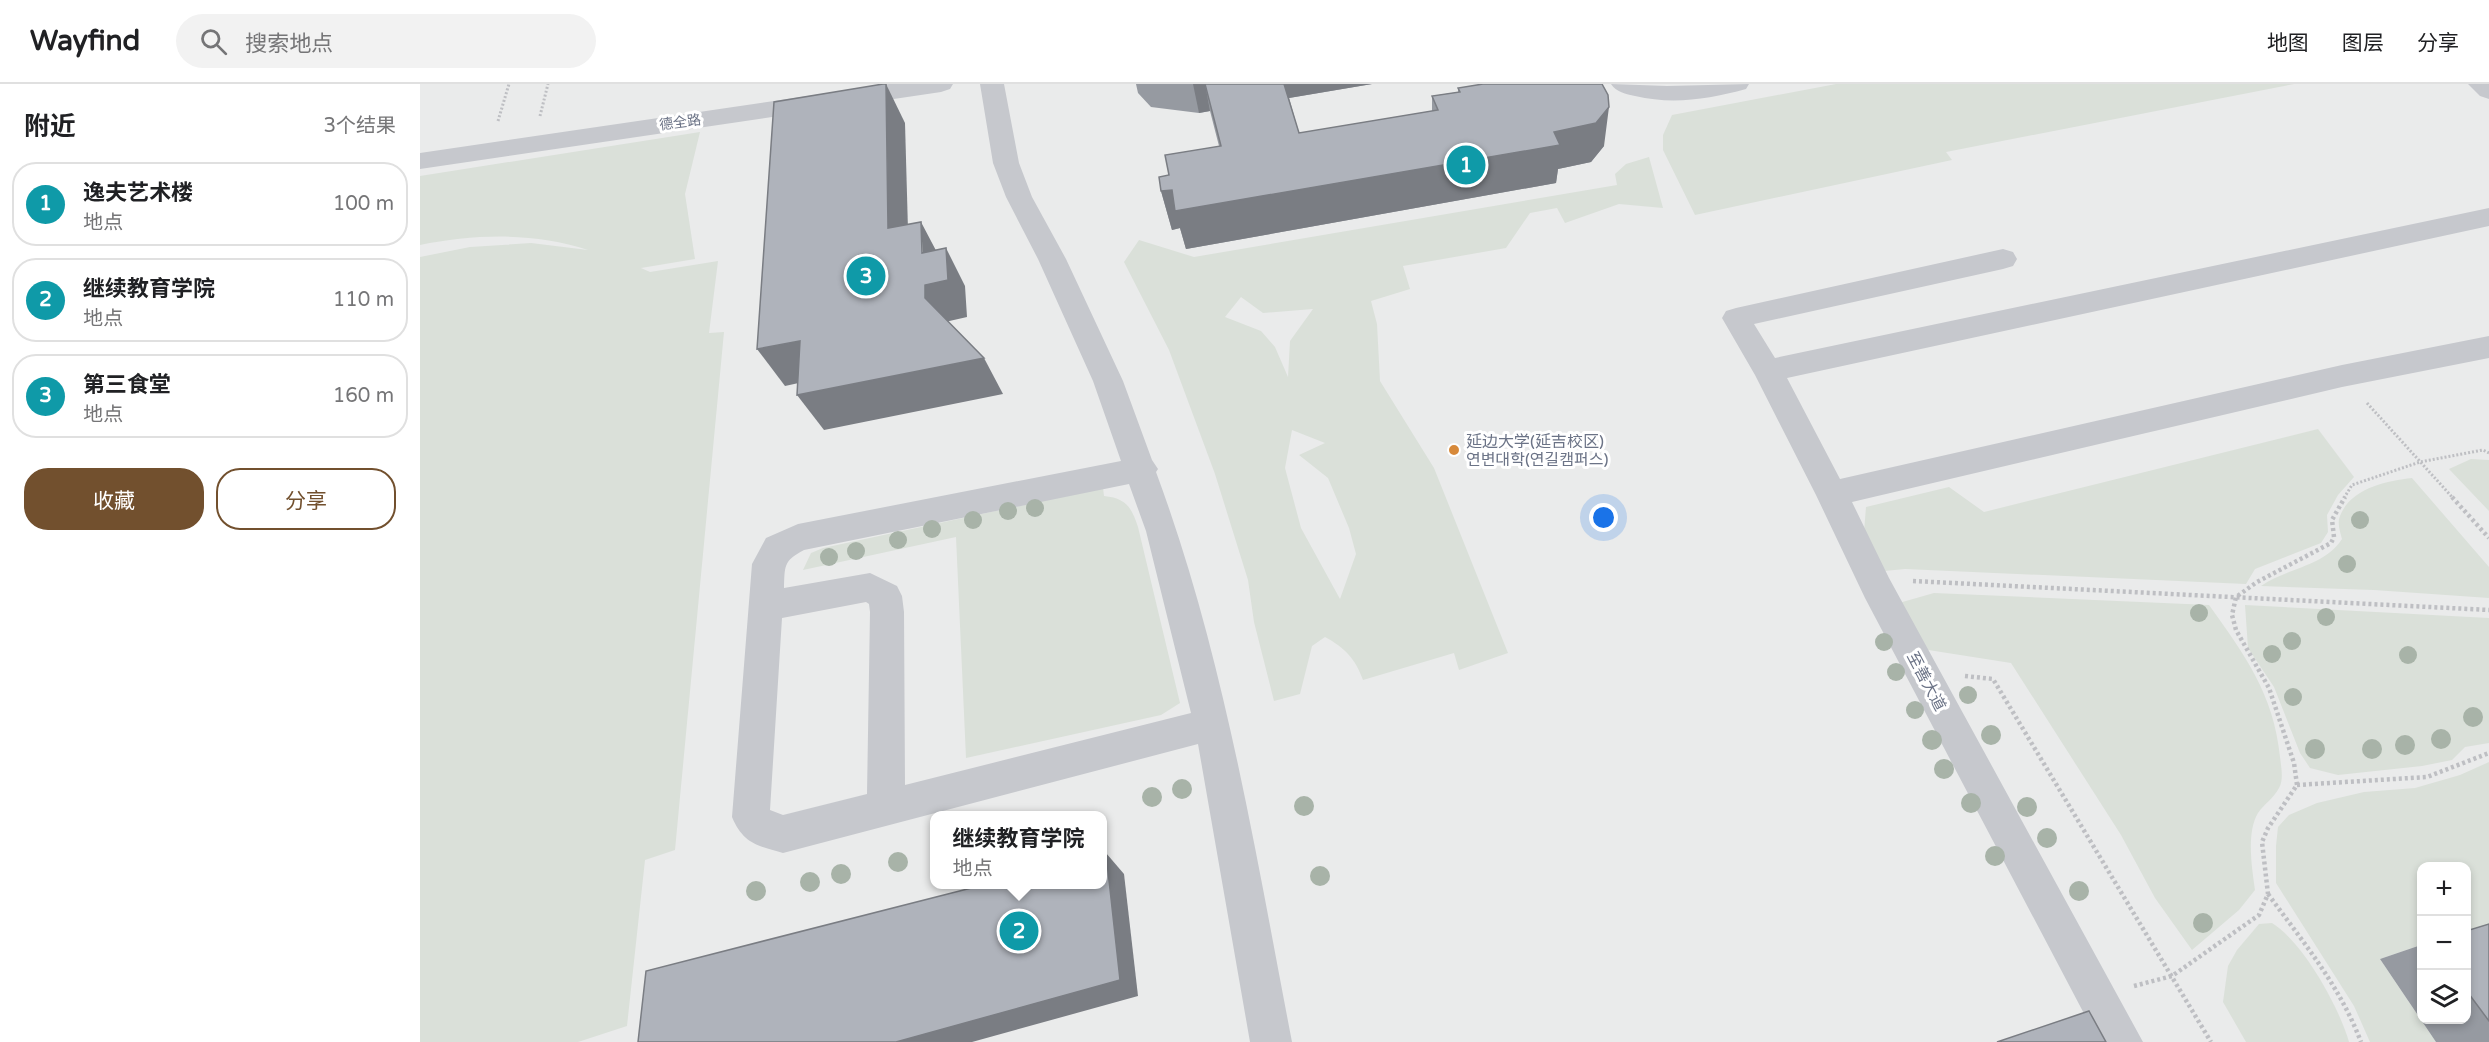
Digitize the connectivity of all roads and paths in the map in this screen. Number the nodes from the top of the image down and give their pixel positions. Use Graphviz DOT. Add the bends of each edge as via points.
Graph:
graph roads {
  1 [pos="509,84"];
  2 [pos="941,84"];
  3 [pos="992,84"];
  4 [pos="1623,84"];
  5 [pos="1737,84"];
  6 [pos="2480,84"];
  7 [pos="2489,91"];
  8 [pos="490,149"];
  9 [pos="420,161"];
  10 [pos="2489,217"];
  11 [pos="2003,259"];
  12 [pos="2489,347"];
  13 [pos="1768,371"];
  14 [pos="2342,376"];
  15 [pos="2489,453"];
  16 [pos="2420,462"];
  17 [pos="1142,469"];
  18 [pos="1832,494"];
  19 [pos="2489,538"];
  20 [pos="1877,588"];
  21 [pos="2236,597"];
  22 [pos="766,606"];
  23 [pos="2489,609"];
  24 [pos="1922,673"];
  25 [pos="1212,724"];
  26 [pos="2489,753"];
  27 [pos="2297,785"];
  28 [pos="886,808"];
  29 [pos="2268,894"];
  30 [pos="2172,976"];
  31 [pos="2097,996"];
  32 [pos="1271,1042"];
  33 [pos="2122,1042"];
  34 [pos="2211,1042"];
  35 [pos="2361,1042"];
  1 -- 8 [label="path"];
  2 -- 8 [label="lane, 德全路"];
  3 -- 17 [label="lane" via="1006,163 1019,197 1052,258 1108,381"];
  4 -- 5 [label="lane" via="1653,94 1671,95"];
  6 -- 7 [label="lane"];
  8 -- 9 [label="lane, 德全路"];
  10 -- 13 [label="lane"];
  11 -- 13 [label="lane, 至善大道" via="1736,318"];
  12 -- 14 [label="lane"];
  13 -- 18 [label="lane, 至善大道"];
  14 -- 16 [label="path"];
  14 -- 18 [label="lane"];
  15 -- 16 [label="path" via="2483,450"];
  16 -- 19 [label="path"];
  16 -- 21 [label="path" via="2352,485 2332,520 2331,543"];
  17 -- 22 [label="lane" via="798,538 778,548 768,564"];
  17 -- 25 [label="lane" via="1184,609"];
  18 -- 20 [label="lane, 至善大道"];
  20 -- 21 [label="path" via="1907,581"];
  20 -- 24 [label="lane, 至善大道"];
  21 -- 23 [label="path"];
  21 -- 27 [label="path" via="2232,615 2236,630 2269,688 2294,763"];
  22 -- 28 [label="lane" via="870,587 885,596"];
  22 -- 28 [label="lane" via="751,817 764,829 783,834"];
  24 -- 30 [label="path" via="1993,679"];
  24 -- 31 [label="lane, 至善大道"];
  25 -- 28 [label="lane"];
  25 -- 32 [label="lane"];
  26 -- 27 [label="path" via="2427,777"];
  27 -- 29 [label="path" via="2262,842"];
  29 -- 30 [label="path" via="2259,915"];
  29 -- 35 [label="path" via="2334,987"];
  30 -- 31 [label="path"];
  30 -- 34 [label="path"];
  31 -- 33 [label="lane, 至善大道"];
}
